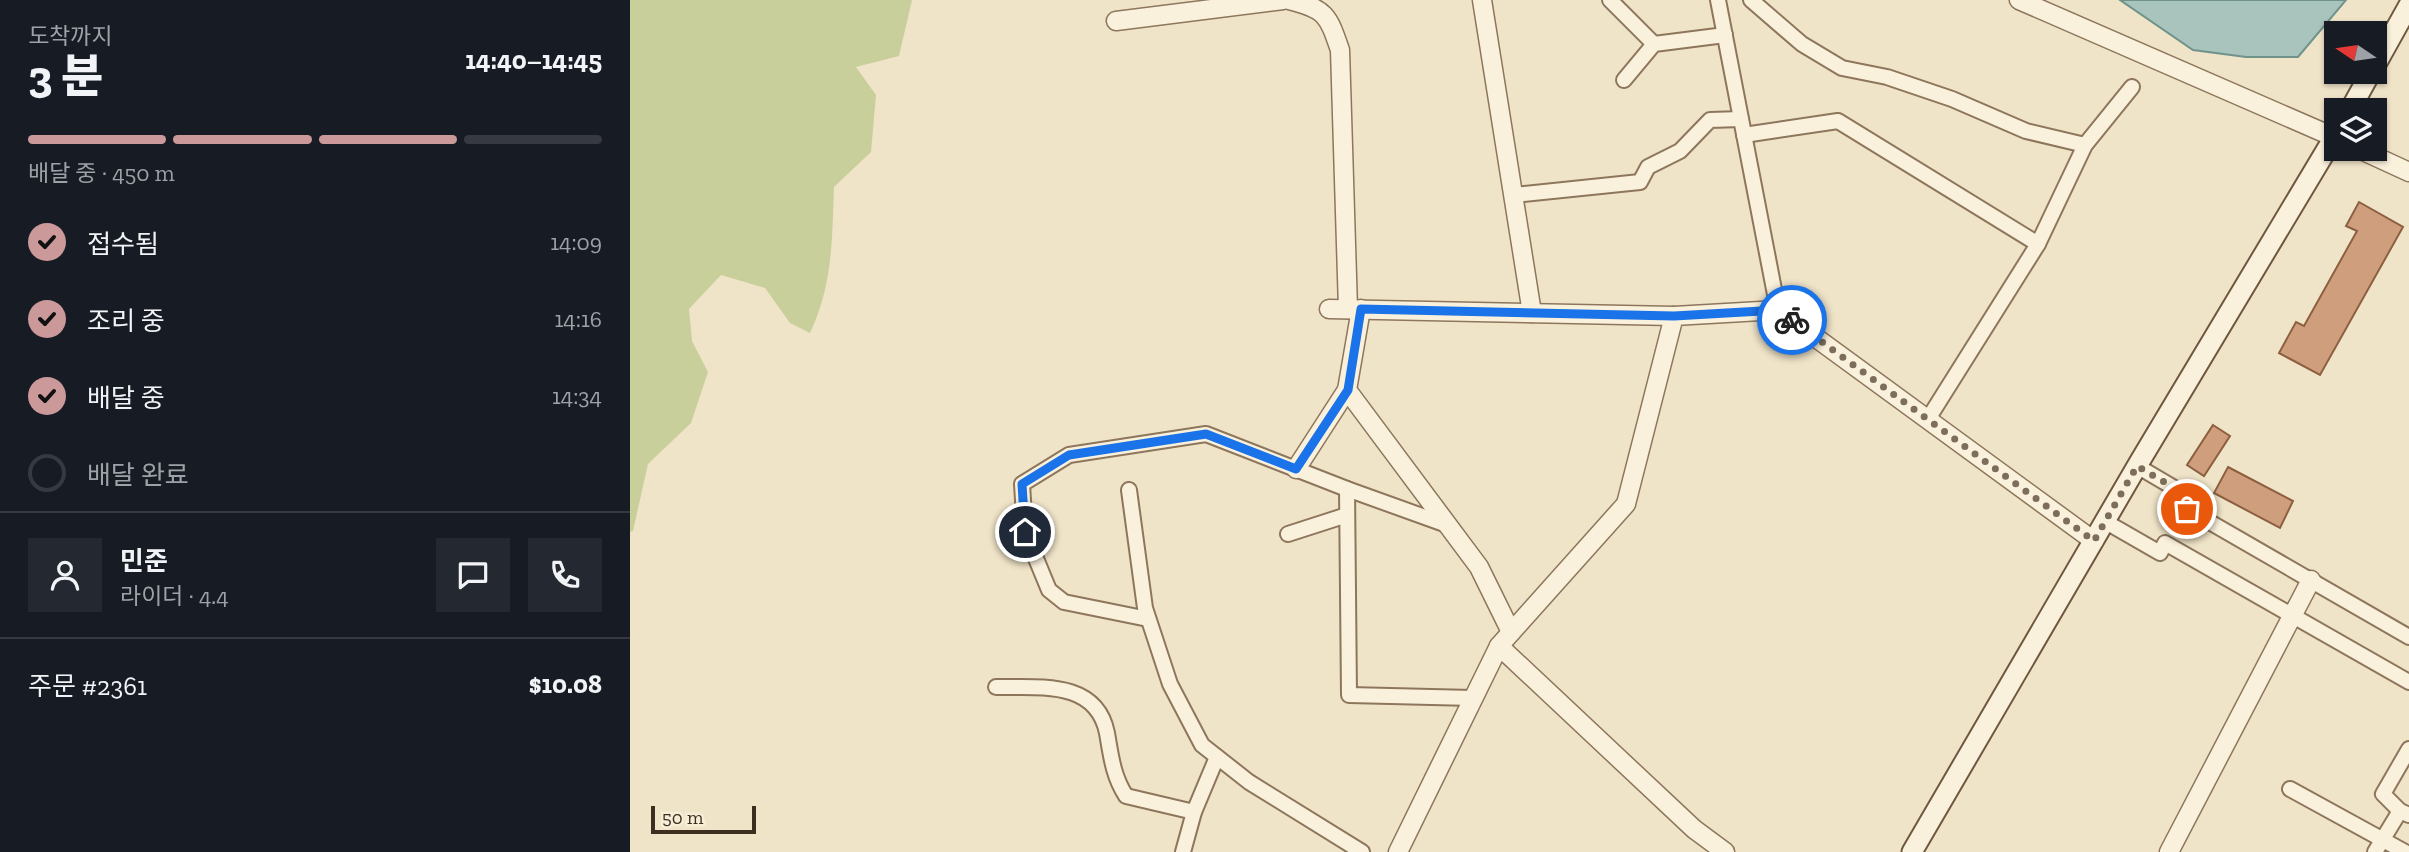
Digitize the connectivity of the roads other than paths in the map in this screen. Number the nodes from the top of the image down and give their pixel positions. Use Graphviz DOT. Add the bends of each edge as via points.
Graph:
graph roads {
  1 [pos="1283,0"];
  2 [pos="1289,0"];
  3 [pos="1482,0"];
  4 [pos="1610,0"];
  5 [pos="1718,0"];
  6 [pos="1751,0"];
  7 [pos="2019,0"];
  8 [pos="2409,5"];
  9 [pos="1116,21"];
  10 [pos="1725,35"];
  11 [pos="1654,44"];
  12 [pos="2387,44"];
  13 [pos="1624,80"];
  14 [pos="2132,87"];
  15 [pos="1741,119"];
  16 [pos="2324,131"];
  17 [pos="1744,135"];
  18 [pos="2085,145"];
  19 [pos="2324,156"];
  20 [pos="2385,161"];
  21 [pos="2409,172"];
  22 [pos="1514,195"];
  23 [pos="2038,244"];
  24 [pos="1329,309"];
  25 [pos="1355,309"];
  26 [pos="1779,310"];
  27 [pos="1532,313"];
  28 [pos="1674,316"];
  29 [pos="1348,390"];
  30 [pos="1928,419"];
  31 [pos="2137,466"];
  32 [pos="1296,469"];
  33 [pos="1347,489"];
  34 [pos="1129,490"];
  35 [pos="1347,515"];
  36 [pos="2106,522"];
  37 [pos="1447,525"];
  38 [pos="1288,534"];
  39 [pos="2094,541"];
  40 [pos="2311,580"];
  41 [pos="2292,614"];
  42 [pos="1148,619"];
  43 [pos="1511,632"];
  44 [pos="2409,637"];
  45 [pos="1499,646"];
  46 [pos="2409,681"];
  47 [pos="996,687"];
  48 [pos="1473,698"];
  49 [pos="2409,748"];
  50 [pos="1217,757"];
  51 [pos="2290,789"];
  52 [pos="1194,812"];
  53 [pos="2404,813"];
  54 [pos="2383,839"];
  55 [pos="1183,852"];
  56 [pos="1363,852"];
  57 [pos="1398,852"];
  58 [pos="1725,852"];
  59 [pos="1912,852"];
  60 [pos="2169,852"];
  61 [pos="2375,852"];
  62 [pos="2405,852"];
  1 -- 9 [label="street"];
  2 -- 25 [label="street" via="1315,6 1331,22 1340,50"];
  3 -- 22 [label="street"];
  4 -- 11 [label="street"];
  5 -- 10 [label="street"];
  6 -- 18 [label="street" via="1802,44 1842,68 1887,77 2026,131"];
  7 -- 16 [label="street"];
  8 -- 12 [label="main road"];
  10 -- 11 [label="street"];
  10 -- 15 [label="street"];
  11 -- 13 [label="street"];
  14 -- 18 [label="street"];
  15 -- 17 [label="street"];
  15 -- 22 [label="street" via="1710,120 1680,151 1648,167 1640,183"];
  17 -- 23 [label="street" via="1838,121"];
  17 -- 26 [label="street"];
  18 -- 23 [label="street"];
  19 -- 31 [label="main road"];
  20 -- 21 [label="street"];
  22 -- 27 [label="street"];
  23 -- 30 [label="street"];
  24 -- 25 [label="street"];
  25 -- 27 [label="street"];
  25 -- 29 [label="street"];
  26 -- 28 [label="street"];
  26 -- 30 [label="street"];
  27 -- 28 [label="street"];
  28 -- 43 [label="street" via="1626,504"];
  29 -- 32 [label="street"];
  29 -- 37 [label="street"];
  30 -- 39 [label="street"];
  31 -- 36 [label="main road"];
  31 -- 40 [label="street" via="2193,499 2187,509"];
  32 -- 33 [label="street"];
  32 -- 42 [label="street" via="1206,434 1069,455 1022,484 1025,532 1049,590 1064,602"];
  33 -- 35 [label="street"];
  33 -- 37 [label="street"];
  34 -- 42 [label="street"];
  35 -- 38 [label="street"];
  35 -- 48 [label="street" via="1349,695"];
  36 -- 39 [label="main road"];
  36 -- 41 [label="street" via="2160,553 2165,543"];
  37 -- 43 [label="street" via="1479,567"];
  39 -- 59 [label="main road"];
  40 -- 41 [label="street"];
  40 -- 44 [label="street"];
  41 -- 46 [label="street"];
  41 -- 60 [label="street"];
  42 -- 50 [label="street" via="1170,684 1202,745"];
  43 -- 45 [label="street"];
  45 -- 48 [label="street"];
  45 -- 58 [label="street" via="1694,829"];
  47 -- 52 [label="street" via="1077,693 1095,706 1106,728 1115,779 1126,796"];
  48 -- 57 [label="street"];
  49 -- 53 [label="street" via="2384,794"];
  50 -- 52 [label="street"];
  50 -- 56 [label="street" via="1249,782"];
  51 -- 54 [label="street"];
  52 -- 55 [label="street"];
  53 -- 54 [label="street"];
  54 -- 61 [label="street"];
  54 -- 62 [label="street"];
}
